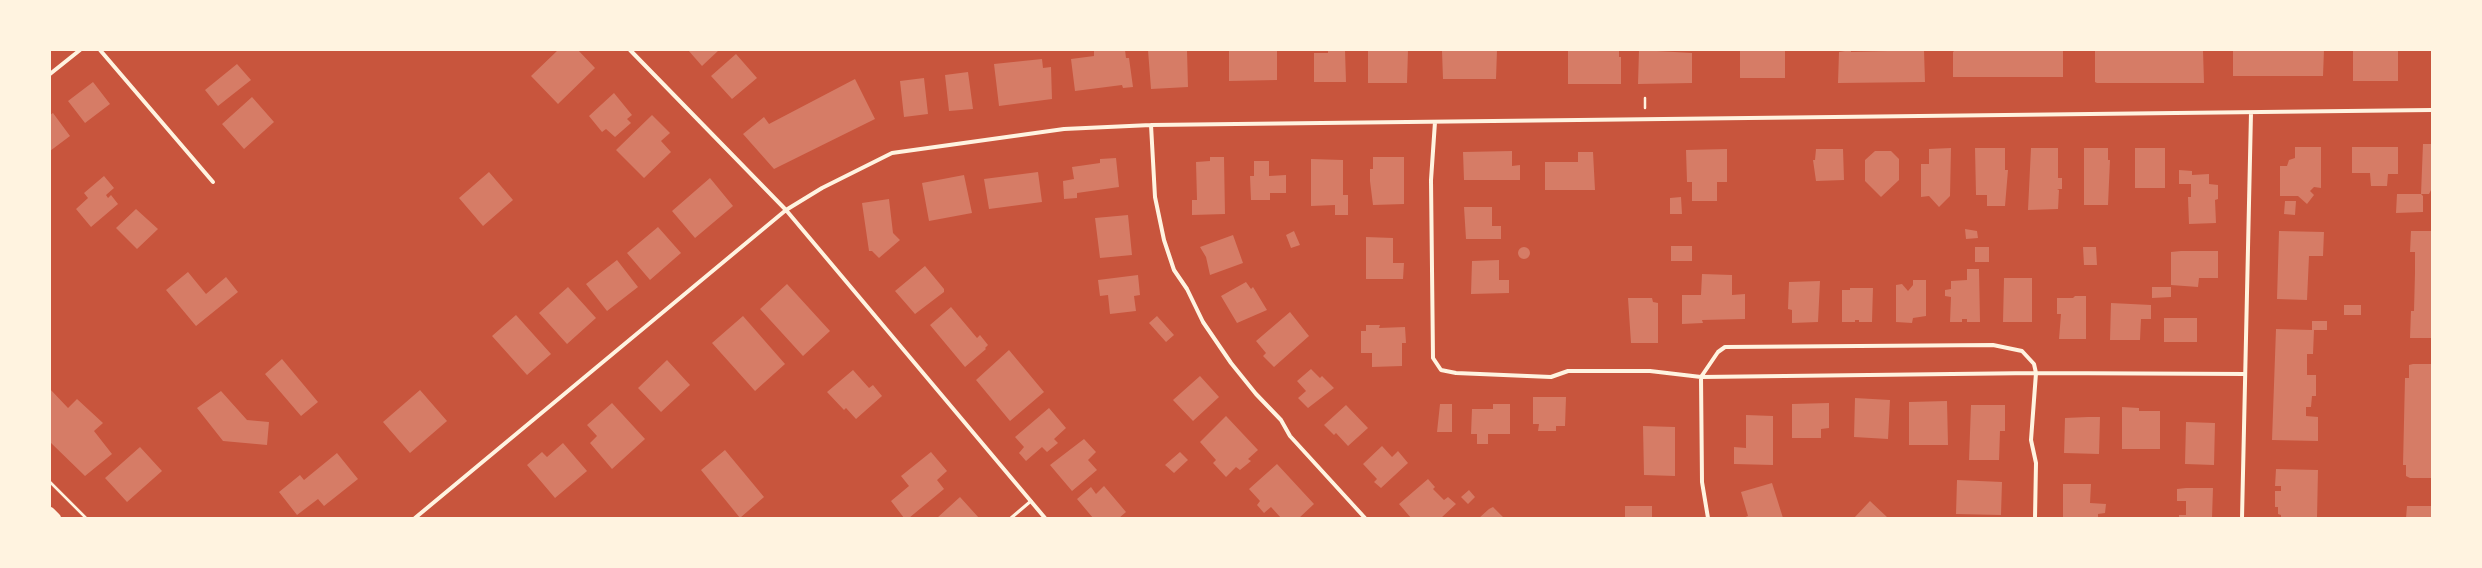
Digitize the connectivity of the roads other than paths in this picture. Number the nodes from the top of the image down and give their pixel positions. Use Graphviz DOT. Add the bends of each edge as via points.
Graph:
graph roads {
  1 [pos="80,50"];
  2 [pos="100,50"];
  3 [pos="630,50"];
  4 [pos="50,74"];
  5 [pos="2432,110"];
  6 [pos="2251,113"];
  7 [pos="1435,122"];
  8 [pos="1151,125"];
  9 [pos="213,182"];
  10 [pos="786,210"];
  11 [pos="2036,373"];
  12 [pos="2245,374"];
  13 [pos="1701,377"];
  14 [pos="1031,501"];
  15 [pos="50,512"];
  16 [pos="56,518"];
  17 [pos="415,518"];
  18 [pos="1010,518"];
  19 [pos="1046,518"];
  20 [pos="1365,518"];
  21 [pos="1708,518"];
  22 [pos="2035,518"];
  23 [pos="2242,518"];
  1 -- 4 [label="street"];
  2 -- 9 [label="street"];
  3 -- 10 [label="street"];
  5 -- 6 [label="street"];
  6 -- 7 [label="street"];
  6 -- 12 [label="street"];
  7 -- 8 [label="street"];
  7 -- 13 [label="street" via="1431,180 1433,358 1441,370 1456,374 1551,377 1568,371 1650,371"];
  8 -- 10 [label="street" via="1064,129 892,153 822,188"];
  8 -- 20 [label="street" via="1155,197 1164,240 1174,270 1187,289 1203,322 1231,363 1281,420 1290,436"];
  10 -- 14 [label="street"];
  10 -- 17 [label="street"];
  11 -- 12 [label="street"];
  11 -- 13 [label="street"];
  11 -- 13 [label="street" via="2034,364 2022,351 1993,345 1725,347 1718,352"];
  11 -- 22 [label="street" via="2031,440 2036,463"];
  12 -- 23 [label="street"];
  13 -- 21 [label="street" via="1702,482"];
  14 -- 18 [label="lane"];
  14 -- 19 [label="street"];
  15 -- 16 [label="main road"];
}
